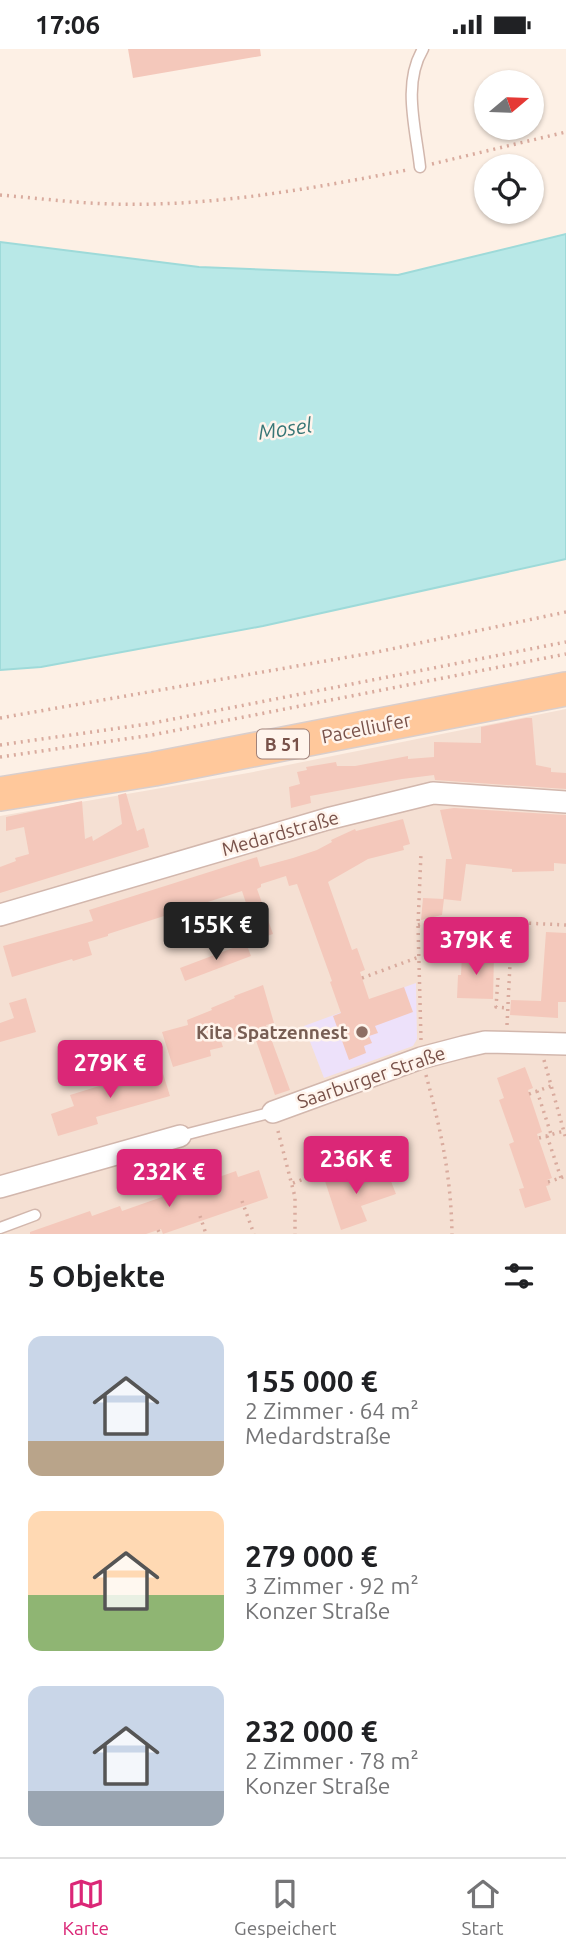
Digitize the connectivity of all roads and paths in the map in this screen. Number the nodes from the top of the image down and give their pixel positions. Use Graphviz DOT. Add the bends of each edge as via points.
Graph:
graph roads {
  1 [pos="423,49"];
  2 [pos="566,132"];
  3 [pos="420,167"];
  4 [pos="0,195"];
  5 [pos="566,612"];
  6 [pos="566,642"];
  7 [pos="566,654"];
  8 [pos="566,669"];
  9 [pos="566,689"];
  10 [pos="0,718"];
  11 [pos="0,745"];
  12 [pos="0,757"];
  13 [pos="0,772"];
  14 [pos="0,794"];
  15 [pos="566,802"];
  16 [pos="0,915"];
  17 [pos="512,923"];
  18 [pos="418,925"];
  19 [pos="566,925"];
  20 [pos="419,957"];
  21 [pos="362,978"];
  22 [pos="498,978"];
  23 [pos="508,1007"];
  24 [pos="506,1043"];
  25 [pos="540,1043"];
  26 [pos="566,1044"];
  27 [pos="551,1086"];
  28 [pos="537,1091"];
  29 [pos="529,1094"];
  30 [pos="272,1112"];
  31 [pos="564,1131"];
  32 [pos="549,1135"];
  33 [pos="180,1136"];
  34 [pos="539,1138"];
  35 [pos="566,1139"];
  36 [pos="281,1141"];
  37 [pos="330,1176"];
  38 [pos="563,1177"];
  39 [pos="548,1182"];
  40 [pos="293,1183"];
  41 [pos="0,1187"];
  42 [pos="243,1201"];
  43 [pos="35,1215"];
  44 [pos="200,1216"];
  45 [pos="0,1228"];
  46 [pos="206,1234"];
  47 [pos="254,1234"];
  48 [pos="295,1234"];
  1 -- 3 [label="lane" via="411,99"];
  2 -- 3 [label="path"];
  3 -- 4 [label="path" via="250,197 113,205"];
  5 -- 10 [label="path" via="377,652"];
  6 -- 11 [label="path" via="148,724"];
  7 -- 12 [label="path" via="152,735"];
  8 -- 13 [label="main road, Pacelliufer / B 51" via="155,748"];
  9 -- 14 [label="main road, Pacelliufer / B 51"];
  15 -- 16 [label="street, Medardstraße" via="433,793 327,819"];
  17 -- 18 [label="path" via="442,919"];
  17 -- 19 [label="path"];
  17 -- 23 [label="path"];
  20 -- 21 [label="path"];
  22 -- 23 [label="path" via="496,1007"];
  23 -- 24 [label="path"];
  24 -- 25 [label="street, Saarburger Straße"];
  24 -- 30 [label="street, Saarburger Straße" via="485,1042 421,1058"];
  25 -- 26 [label="street, Saarburger Straße"];
  25 -- 27 [label="path"];
  27 -- 28 [label="path"];
  27 -- 31 [label="path"];
  28 -- 29 [label="path"];
  28 -- 32 [label="path"];
  30 -- 33 [label="lane, Saarburger Straße"];
  31 -- 32 [label="path"];
  31 -- 35 [label="path"];
  32 -- 34 [label="path"];
  32 -- 38 [label="path"];
  33 -- 41 [label="street"];
  36 -- 40 [label="path"];
  37 -- 40 [label="path" via="328,1170"];
  38 -- 39 [label="path"];
  40 -- 48 [label="path"];
  42 -- 47 [label="path"];
  43 -- 45 [label="lane"];
  44 -- 46 [label="path"];
}
